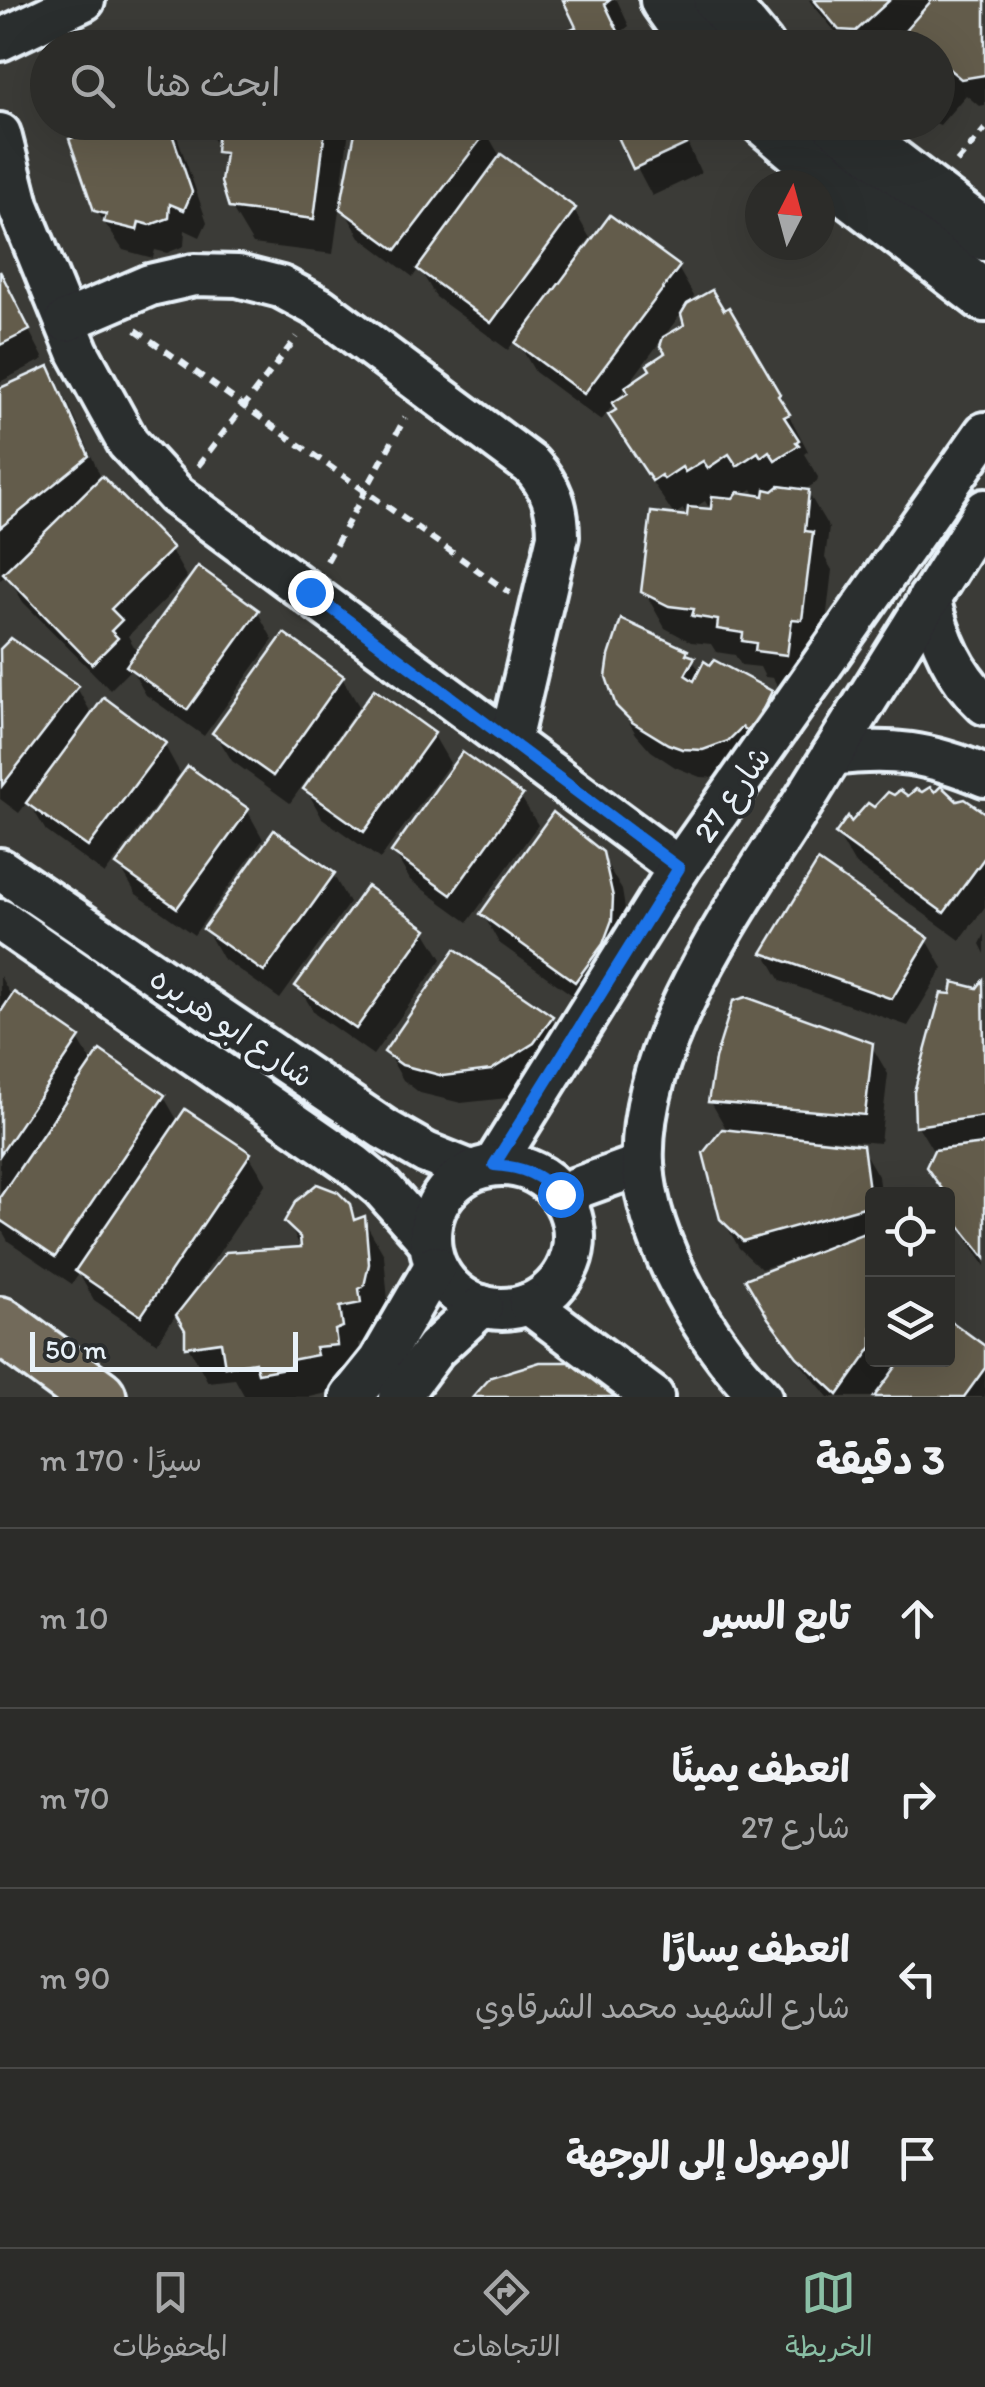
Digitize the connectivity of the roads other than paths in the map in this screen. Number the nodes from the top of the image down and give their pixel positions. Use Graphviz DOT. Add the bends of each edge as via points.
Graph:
graph roads {
  1 [pos="84,0"];
  2 [pos="666,0"];
  3 [pos="720,0"];
  4 [pos="687,30"];
  5 [pos="744,30"];
  6 [pos="0,40"];
  7 [pos="0,134"];
  8 [pos="788,140"];
  9 [pos="860,140"];
  10 [pos="985,236"];
  11 [pos="985,296"];
  12 [pos="84,314"];
  13 [pos="983,442"];
  14 [pos="985,510"];
  15 [pos="930,598"];
  16 [pos="985,704"];
  17 [pos="510,740"];
  18 [pos="832,755"];
  19 [pos="985,776"];
  20 [pos="679,868"];
  21 [pos="0,869"];
  22 [pos="0,920"];
  23 [pos="643,1164"];
  24 [pos="482,1168"];
  25 [pos="560,1194"];
  26 [pos="432,1253"];
  27 [pos="528,1304"];
  28 [pos="482,1306"];
  29 [pos="0,1325"];
  30 [pos="98,1397"];
  31 [pos="351,1397"];
  32 [pos="399,1397"];
  33 [pos="653,1397"];
  34 [pos="761,1397"];
  1 -- 6 [label="street"];
  2 -- 4 [label="street"];
  3 -- 5 [label="street"];
  7 -- 12 [label="street" via="18,205"];
  8 -- 11 [label="street"];
  9 -- 10 [label="street"];
  12 -- 17 [label="street" via="111,417 150,470"];
  12 -- 17 [label="street" via="150,285 209,275 281,287 320,308 532,465 551,490 558,536"];
  13 -- 20 [label="street, شارع 27"];
  14 -- 15 [label="street, شارع 27"];
  15 -- 16 [label="street" via="947,654"];
  15 -- 18 [label="street, شارع 27"];
  17 -- 20 [label="street"];
  18 -- 19 [label="street" via="913,752"];
  18 -- 23 [label="street, شارع 27" via="713,948 664,1044 649,1098"];
  20 -- 24 [label="street, شارع 27"];
  21 -- 24 [label="street, شارع ابو هريره" via="384,1129 426,1153"];
  22 -- 26 [label="street, شارع ابو هريره" via="354,1165 382,1188"];
  23 -- 25 [label="street"];
  23 -- 34 [label="street" via="653,1211 688,1300"];
  24 -- 25 [label="street" via="518,1166"];
  24 -- 26 [label="street" via="440,1199"];
  25 -- 27 [label="street" via="573,1229 568,1265"];
  26 -- 28 [label="street" via="455,1290"];
  26 -- 31 [label="street" via="380,1361"];
  27 -- 28 [label="street"];
  27 -- 33 [label="street"];
  28 -- 32 [label="street" via="436,1349"];
  29 -- 30 [label="main road"];
}
